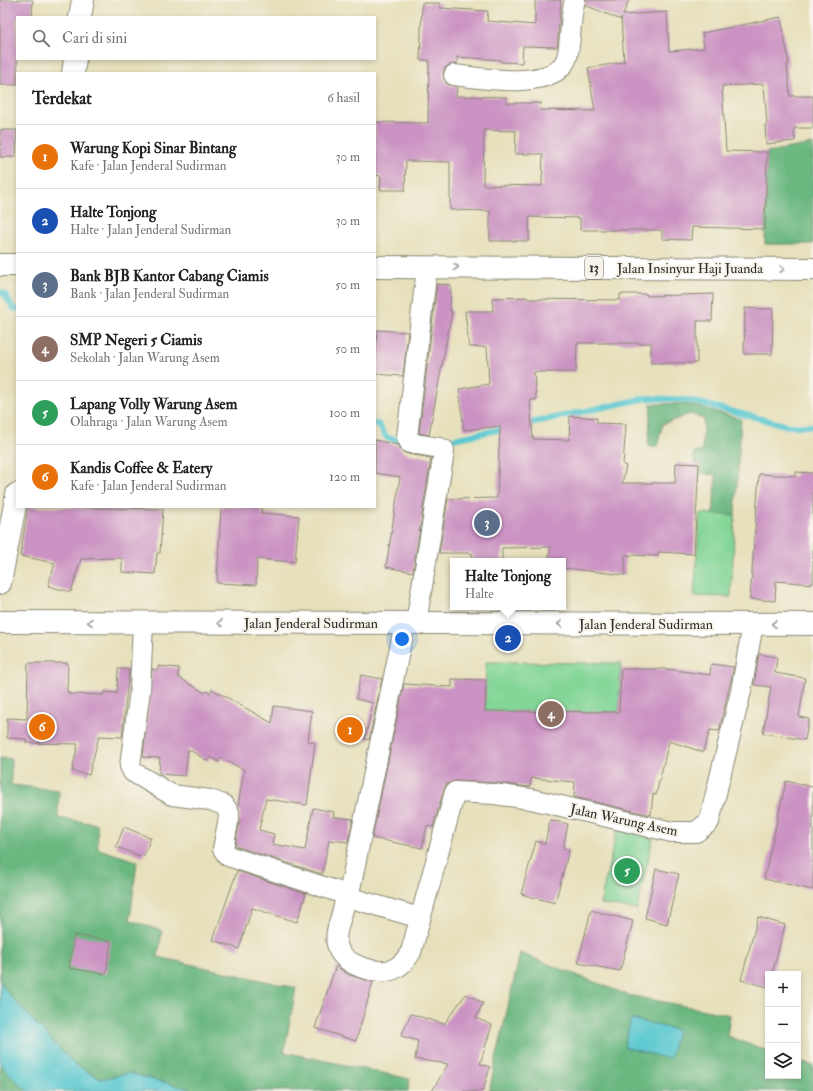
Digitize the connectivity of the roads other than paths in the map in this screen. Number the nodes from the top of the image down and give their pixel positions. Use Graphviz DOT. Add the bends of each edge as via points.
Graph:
graph roads {
  1 [pos="82,0"];
  2 [pos="575,0"];
  3 [pos="80,16"];
  4 [pos="74,60"];
  5 [pos="73,72"];
  6 [pos="454,75"];
  7 [pos="0,265"];
  8 [pos="16,265"];
  9 [pos="376,267"];
  10 [pos="427,267"];
  11 [pos="813,269"];
  12 [pos="16,499"];
  13 [pos="0,583"];
  14 [pos="0,622"];
  15 [pos="143,622"];
  16 [pos="410,623"];
  17 [pos="752,624"];
  18 [pos="813,624"];
  19 [pos="344,896"];
  20 [pos="420,918"];
  1 -- 3 [label="main road"];
  2 -- 6 [label="street" via="566,59 561,68 551,74 523,80"];
  4 -- 5 [label="main road"];
  7 -- 8 [label="main road"];
  9 -- 10 [label="main road, Jalan Insinyur Haji Juanda / 13"];
  10 -- 11 [label="main road, Jalan Insinyur Haji Juanda / 13, one-way"];
  10 -- 16 [label="street" via="407,437 410,442 440,448 444,452"];
  12 -- 13 [label="main road"];
  15 -- 14 [label="main road, Jalan Jenderal Sudirman, one-way"];
  16 -- 15 [label="main road, Jalan Jenderal Sudirman, one-way"];
  15 -- 19 [label="street" via="140,690 130,766 133,772 166,793 178,797 210,800 224,805 229,817 223,849 228,856"];
  17 -- 16 [label="main road, Jalan Jenderal Sudirman, one-way"];
  16 -- 19 [label="street" via="350,889"];
  18 -- 17 [label="main road, Jalan Jenderal Sudirman, one-way"];
  17 -- 20 [label="street, Jalan Warung Asem" via="741,691 709,822 696,832 672,832 531,799 455,792"];
  19 -- 20 [label="street"];
  19 -- 20 [label="street" via="345,903 336,941 338,949 348,961 374,972 395,969 404,962 411,952"];
}
